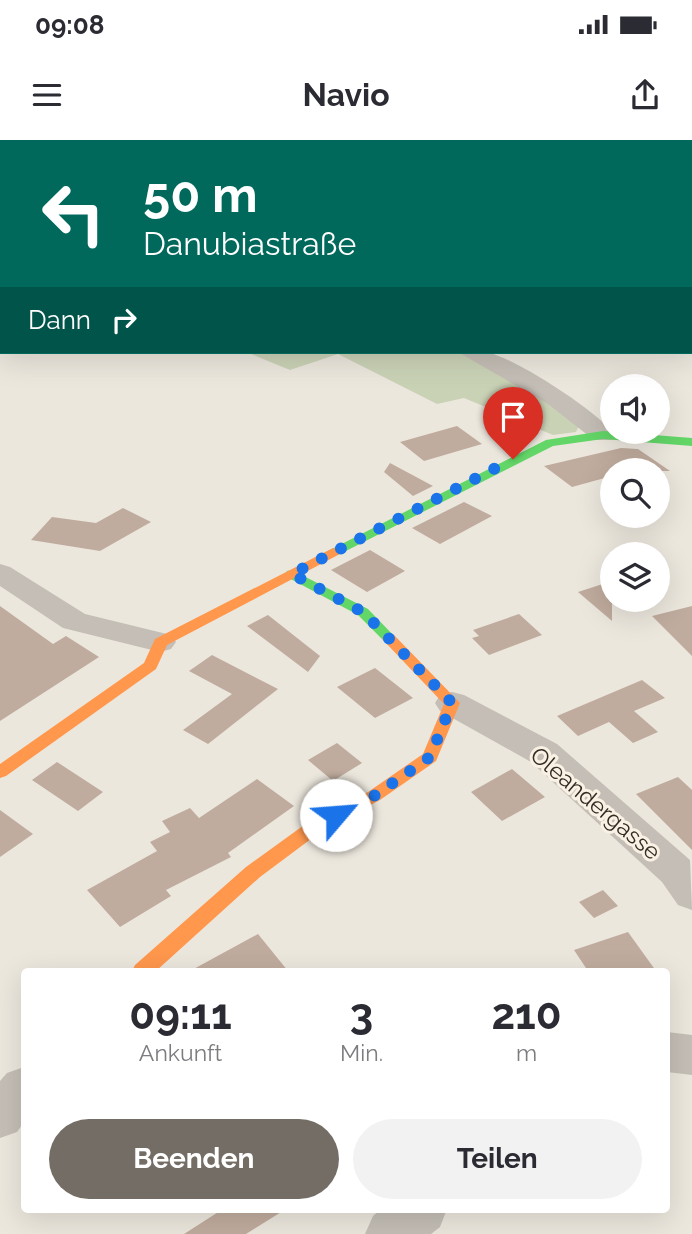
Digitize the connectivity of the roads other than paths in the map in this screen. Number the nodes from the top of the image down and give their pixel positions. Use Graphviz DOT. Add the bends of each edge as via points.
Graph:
graph roads {
  1 [pos="474,354"];
  2 [pos="600,432"];
  3 [pos="600,435"];
  4 [pos="670,440"];
  5 [pos="692,442"];
  6 [pos="0,573"];
  7 [pos="292,574"];
  8 [pos="160,642"];
  9 [pos="452,703"];
  10 [pos="0,772"];
  11 [pos="692,894"];
  12 [pos="145,968"];
  13 [pos="670,1052"];
  14 [pos="692,1055"];
  15 [pos="21,1092"];
  16 [pos="0,1116"];
  17 [pos="417,1213"];
  18 [pos="391,1234"];
  1 -- 2 [label="street" via="582,415"];
  3 -- 7 [label="street" via="550,443 513,459"];
  4 -- 5 [label="street"];
  6 -- 8 [label="street" via="74,621"];
  7 -- 8 [label="street"];
  7 -- 9 [label="street" via="363,612"];
  8 -- 10 [label="street" via="151,666"];
  9 -- 11 [label="street, Oleandergasse" via="544,754 676,871"];
  9 -- 12 [label="street" via="430,757 374,796 317,825 264,864"];
  13 -- 14 [label="street"];
  15 -- 16 [label="street"];
  17 -- 18 [label="street"];
}
